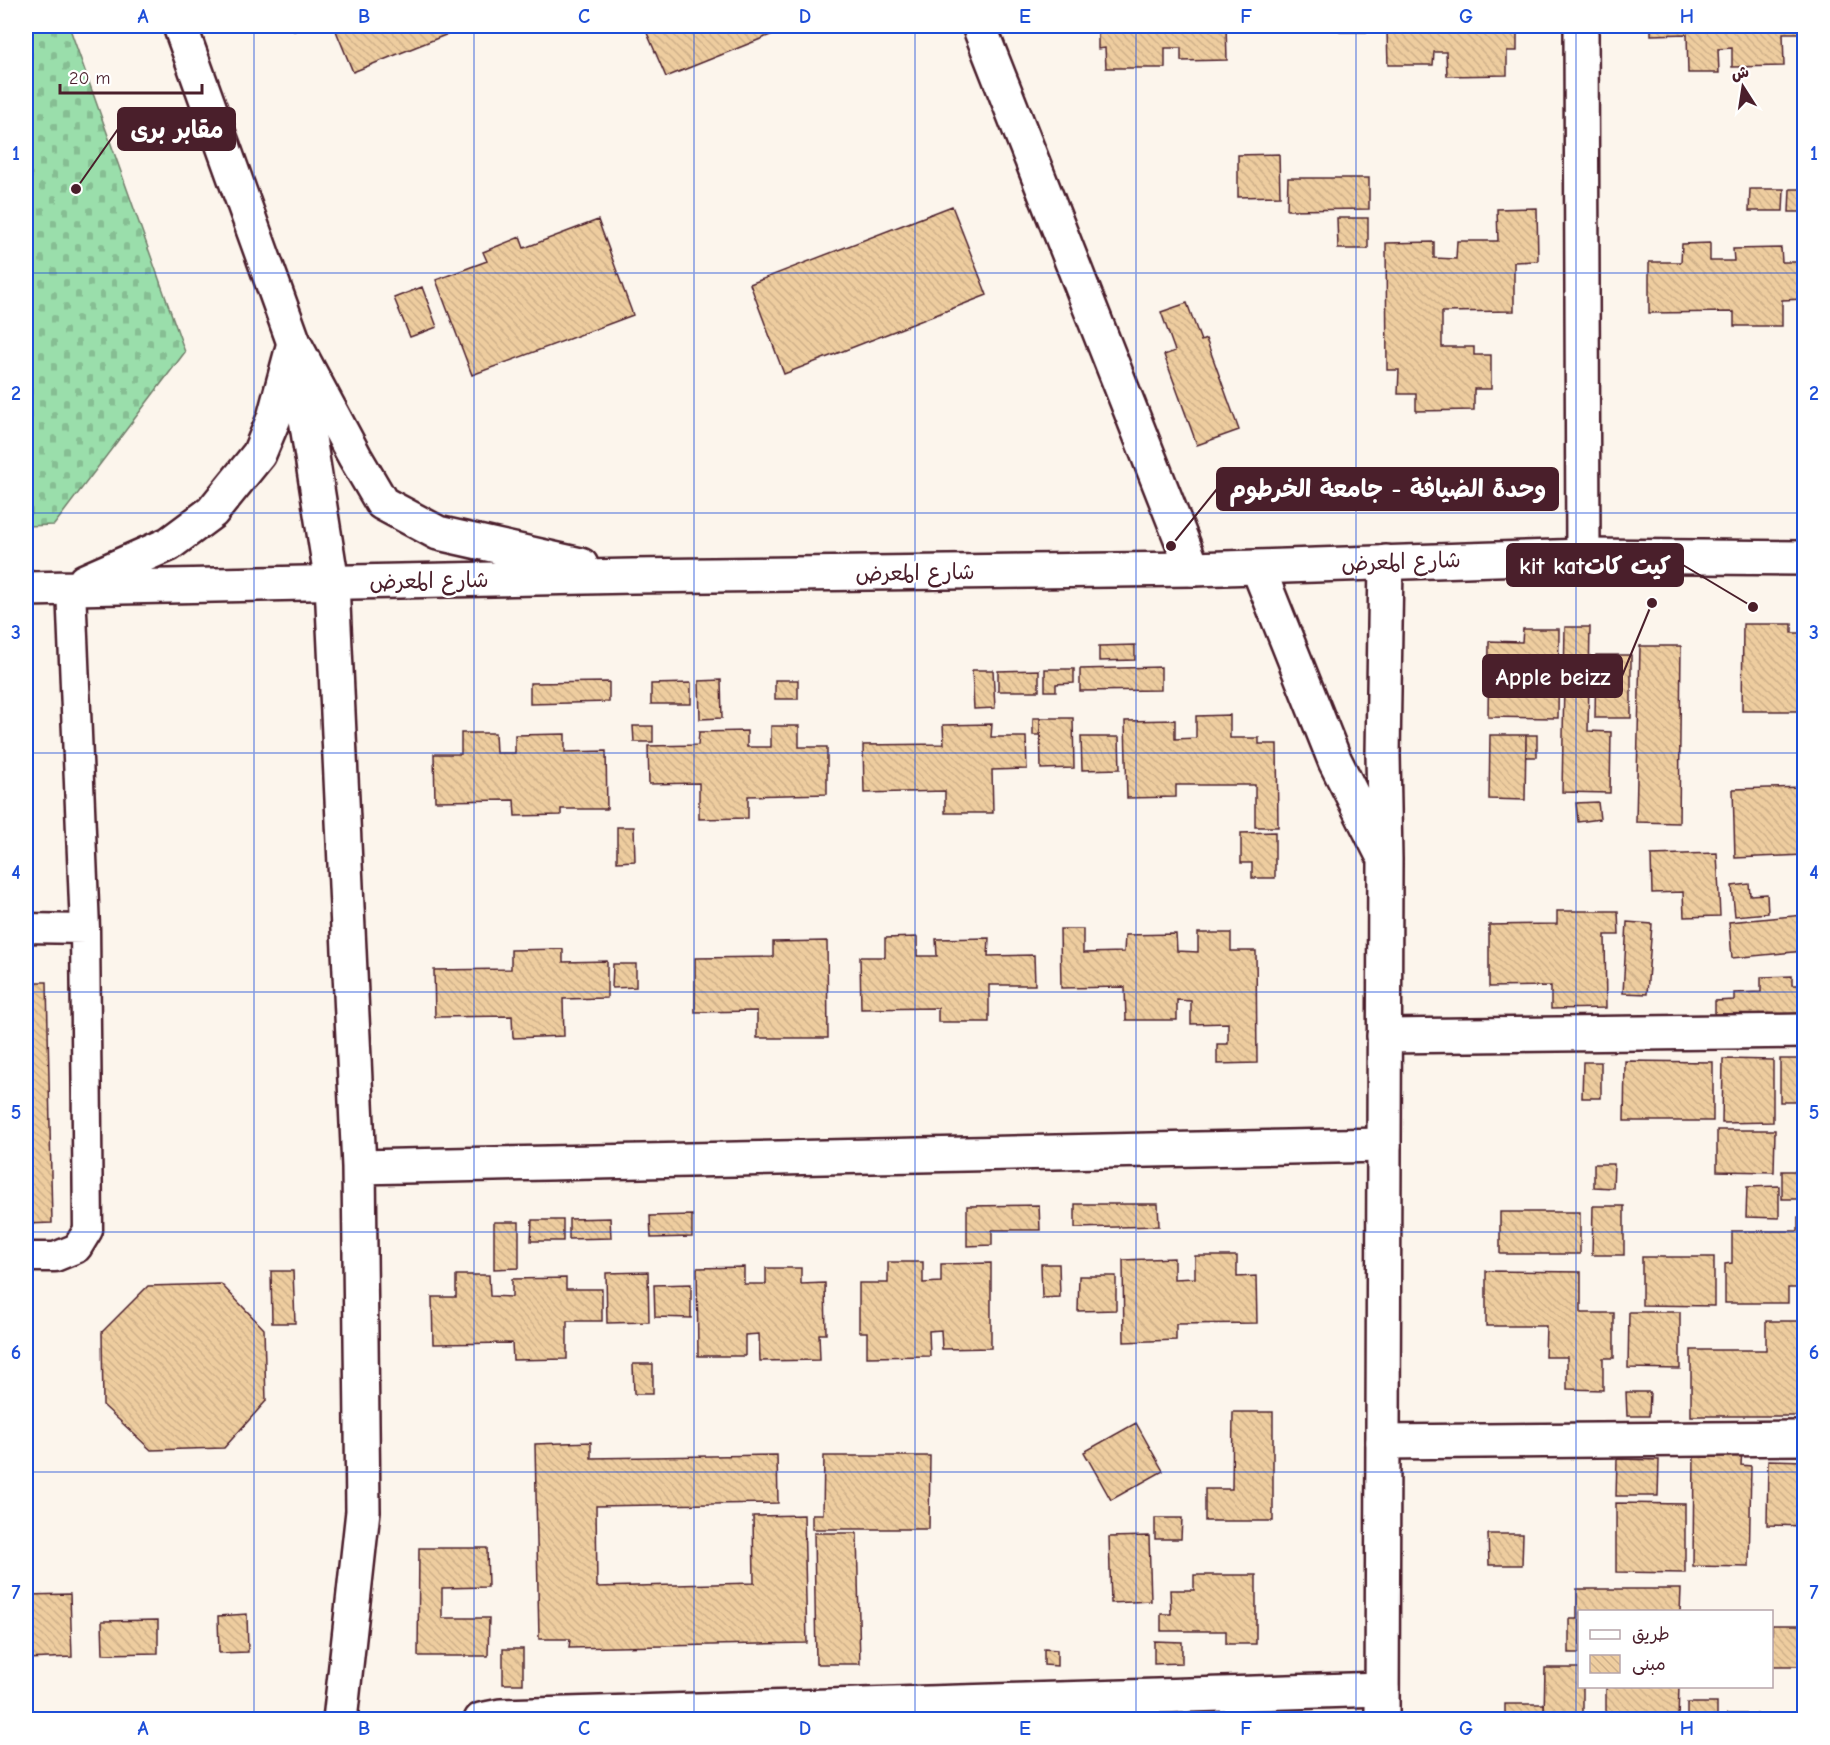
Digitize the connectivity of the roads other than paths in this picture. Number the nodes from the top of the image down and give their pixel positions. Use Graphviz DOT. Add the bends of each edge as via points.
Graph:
graph roads {
  1 [pos="180,26"];
  2 [pos="979,26"];
  3 [pos="1581,26"];
  4 [pos="294,343"];
  5 [pos="1583,556"];
  6 [pos="1804,558"];
  7 [pos="1386,562"];
  8 [pos="1258,568"];
  9 [pos="1193,569"];
  10 [pos="633,576"];
  11 [pos="332,583"];
  12 [pos="71,588"];
  13 [pos="26,589"];
  14 [pos="1385,859"];
  15 [pos="26,928"];
  16 [pos="85,929"];
  17 [pos="1804,1031"];
  18 [pos="1384,1036"];
  19 [pos="1384,1145"];
  20 [pos="359,1167"];
  21 [pos="26,1257"];
  22 [pos="1804,1438"];
  23 [pos="1383,1442"];
  24 [pos="1382,1704"];
  25 [pos="494,1718"];
  26 [pos="340,1719"];
  1 -- 4 [label="street"];
  2 -- 9 [label="street"];
  3 -- 5 [label="street"];
  4 -- 10 [label="street" via="382,503 438,533"];
  4 -- 11 [label="street"];
  4 -- 12 [label="street" via="274,418 259,454 212,512 169,544"];
  5 -- 6 [label="street, شارع المعرض"];
  5 -- 7 [label="street, شارع المعرض"];
  7 -- 8 [label="street, شارع المعرض"];
  7 -- 14 [label="street"];
  8 -- 9 [label="street, شارع المعرض"];
  8 -- 14 [label="street" via="1335,761"];
  9 -- 10 [label="street, شارع المعرض"];
  10 -- 11 [label="street, شارع المعرض"];
  11 -- 12 [label="street, شارع المعرض"];
  11 -- 20 [label="street"];
  12 -- 13 [label="street, شارع المعرض"];
  12 -- 16 [label="lane"];
  14 -- 18 [label="street"];
  15 -- 16 [label="lane"];
  16 -- 21 [label="lane" via="88,1230 77,1248 55,1257"];
  17 -- 18 [label="street"];
  18 -- 19 [label="street"];
  19 -- 20 [label="street"];
  19 -- 23 [label="street"];
  20 -- 26 [label="street" via="363,1512"];
  22 -- 23 [label="street"];
  23 -- 24 [label="street"];
  24 -- 25 [label="street"];
}
